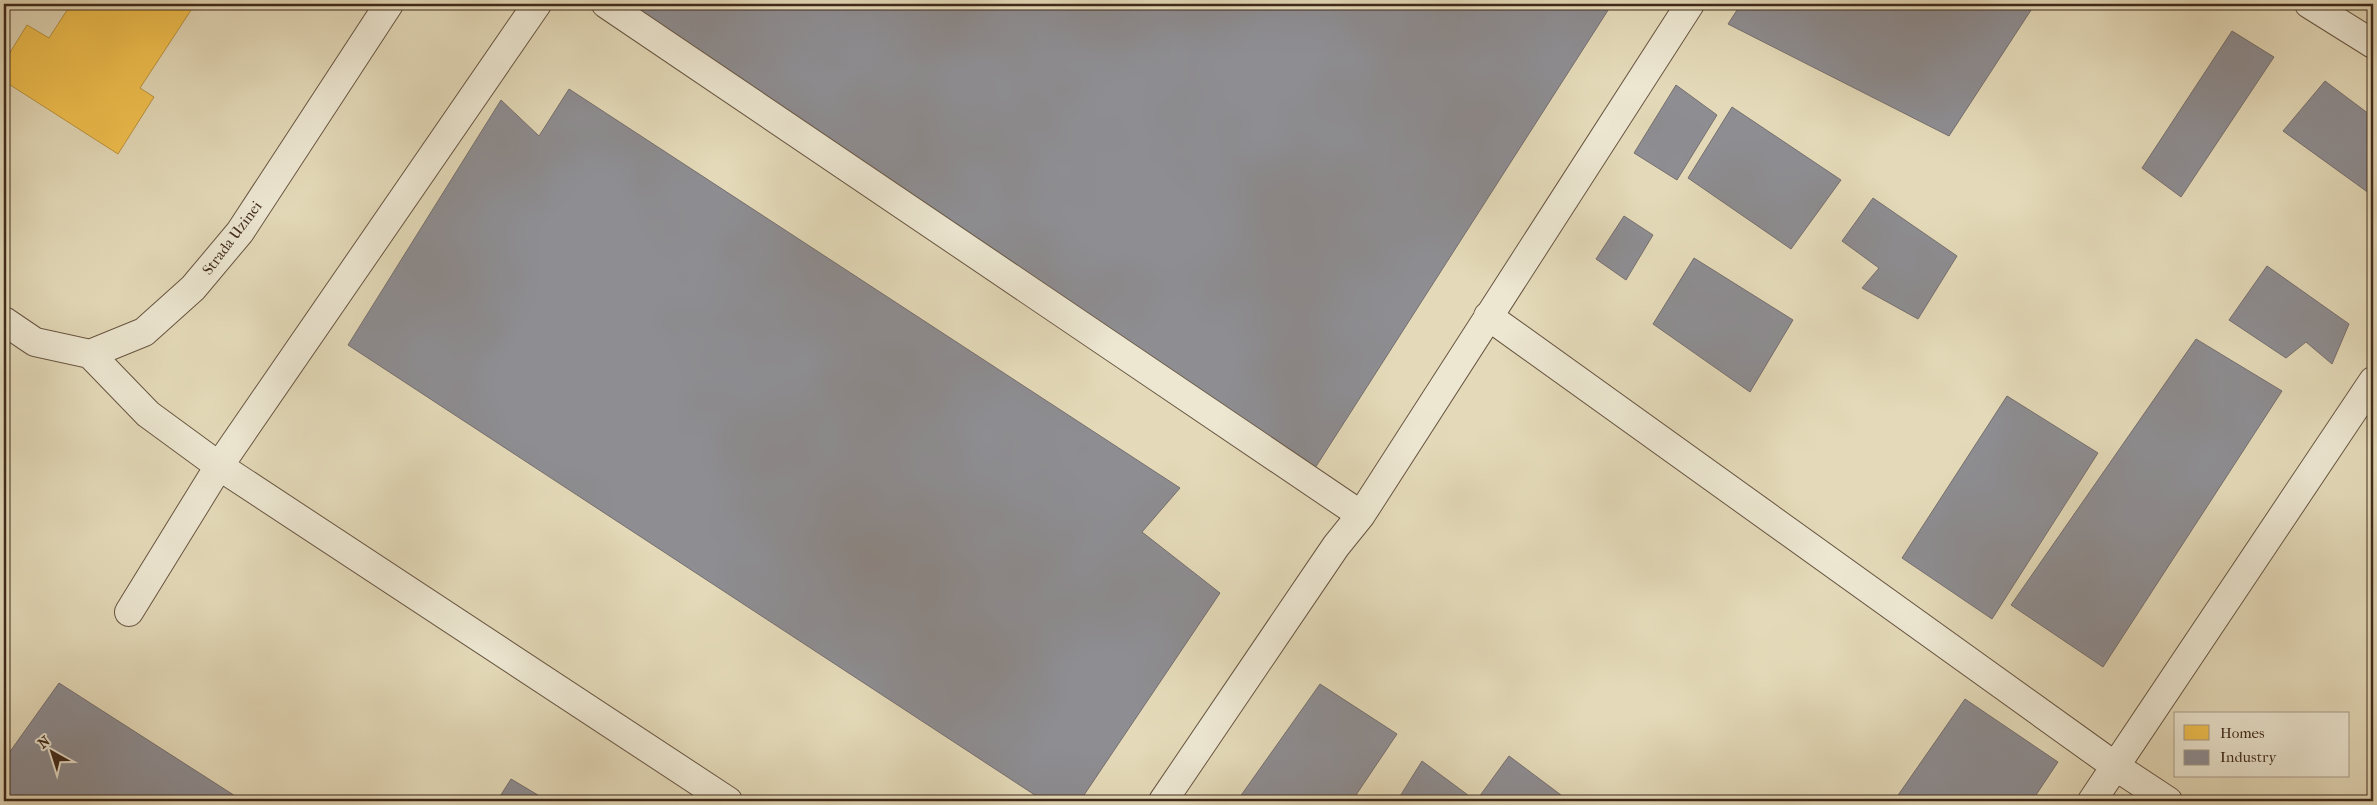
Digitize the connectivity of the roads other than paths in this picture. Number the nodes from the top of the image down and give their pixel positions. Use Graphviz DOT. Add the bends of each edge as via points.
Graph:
graph roads {
  1 [pos="389,4"];
  2 [pos="537,4"];
  3 [pos="606,4"];
  4 [pos="1690,4"];
  5 [pos="2309,4"];
  6 [pos="2373,44"];
  7 [pos="1488,316"];
  8 [pos="4,321"];
  9 [pos="90,354"];
  10 [pos="2373,381"];
  11 [pos="219,466"];
  12 [pos="1361,515"];
  13 [pos="129,612"];
  14 [pos="2115,766"];
  15 [pos="728,801"];
  16 [pos="1163,801"];
  17 [pos="2092,801"];
  18 [pos="2168,801"];
  1 -- 9 [label="street, Strada Uzinei" via="240,232 194,288 144,332"];
  2 -- 11 [label="street"];
  3 -- 12 [label="street"];
  4 -- 7 [label="street"];
  5 -- 6 [label="street"];
  7 -- 12 [label="street"];
  7 -- 14 [label="street"];
  8 -- 9 [label="street" via="35,342"];
  9 -- 11 [label="street" via="148,414"];
  10 -- 14 [label="street"];
  11 -- 13 [label="street"];
  11 -- 15 [label="street"];
  12 -- 16 [label="street" via="1336,546"];
  14 -- 17 [label="street"];
  14 -- 18 [label="street"];
}
